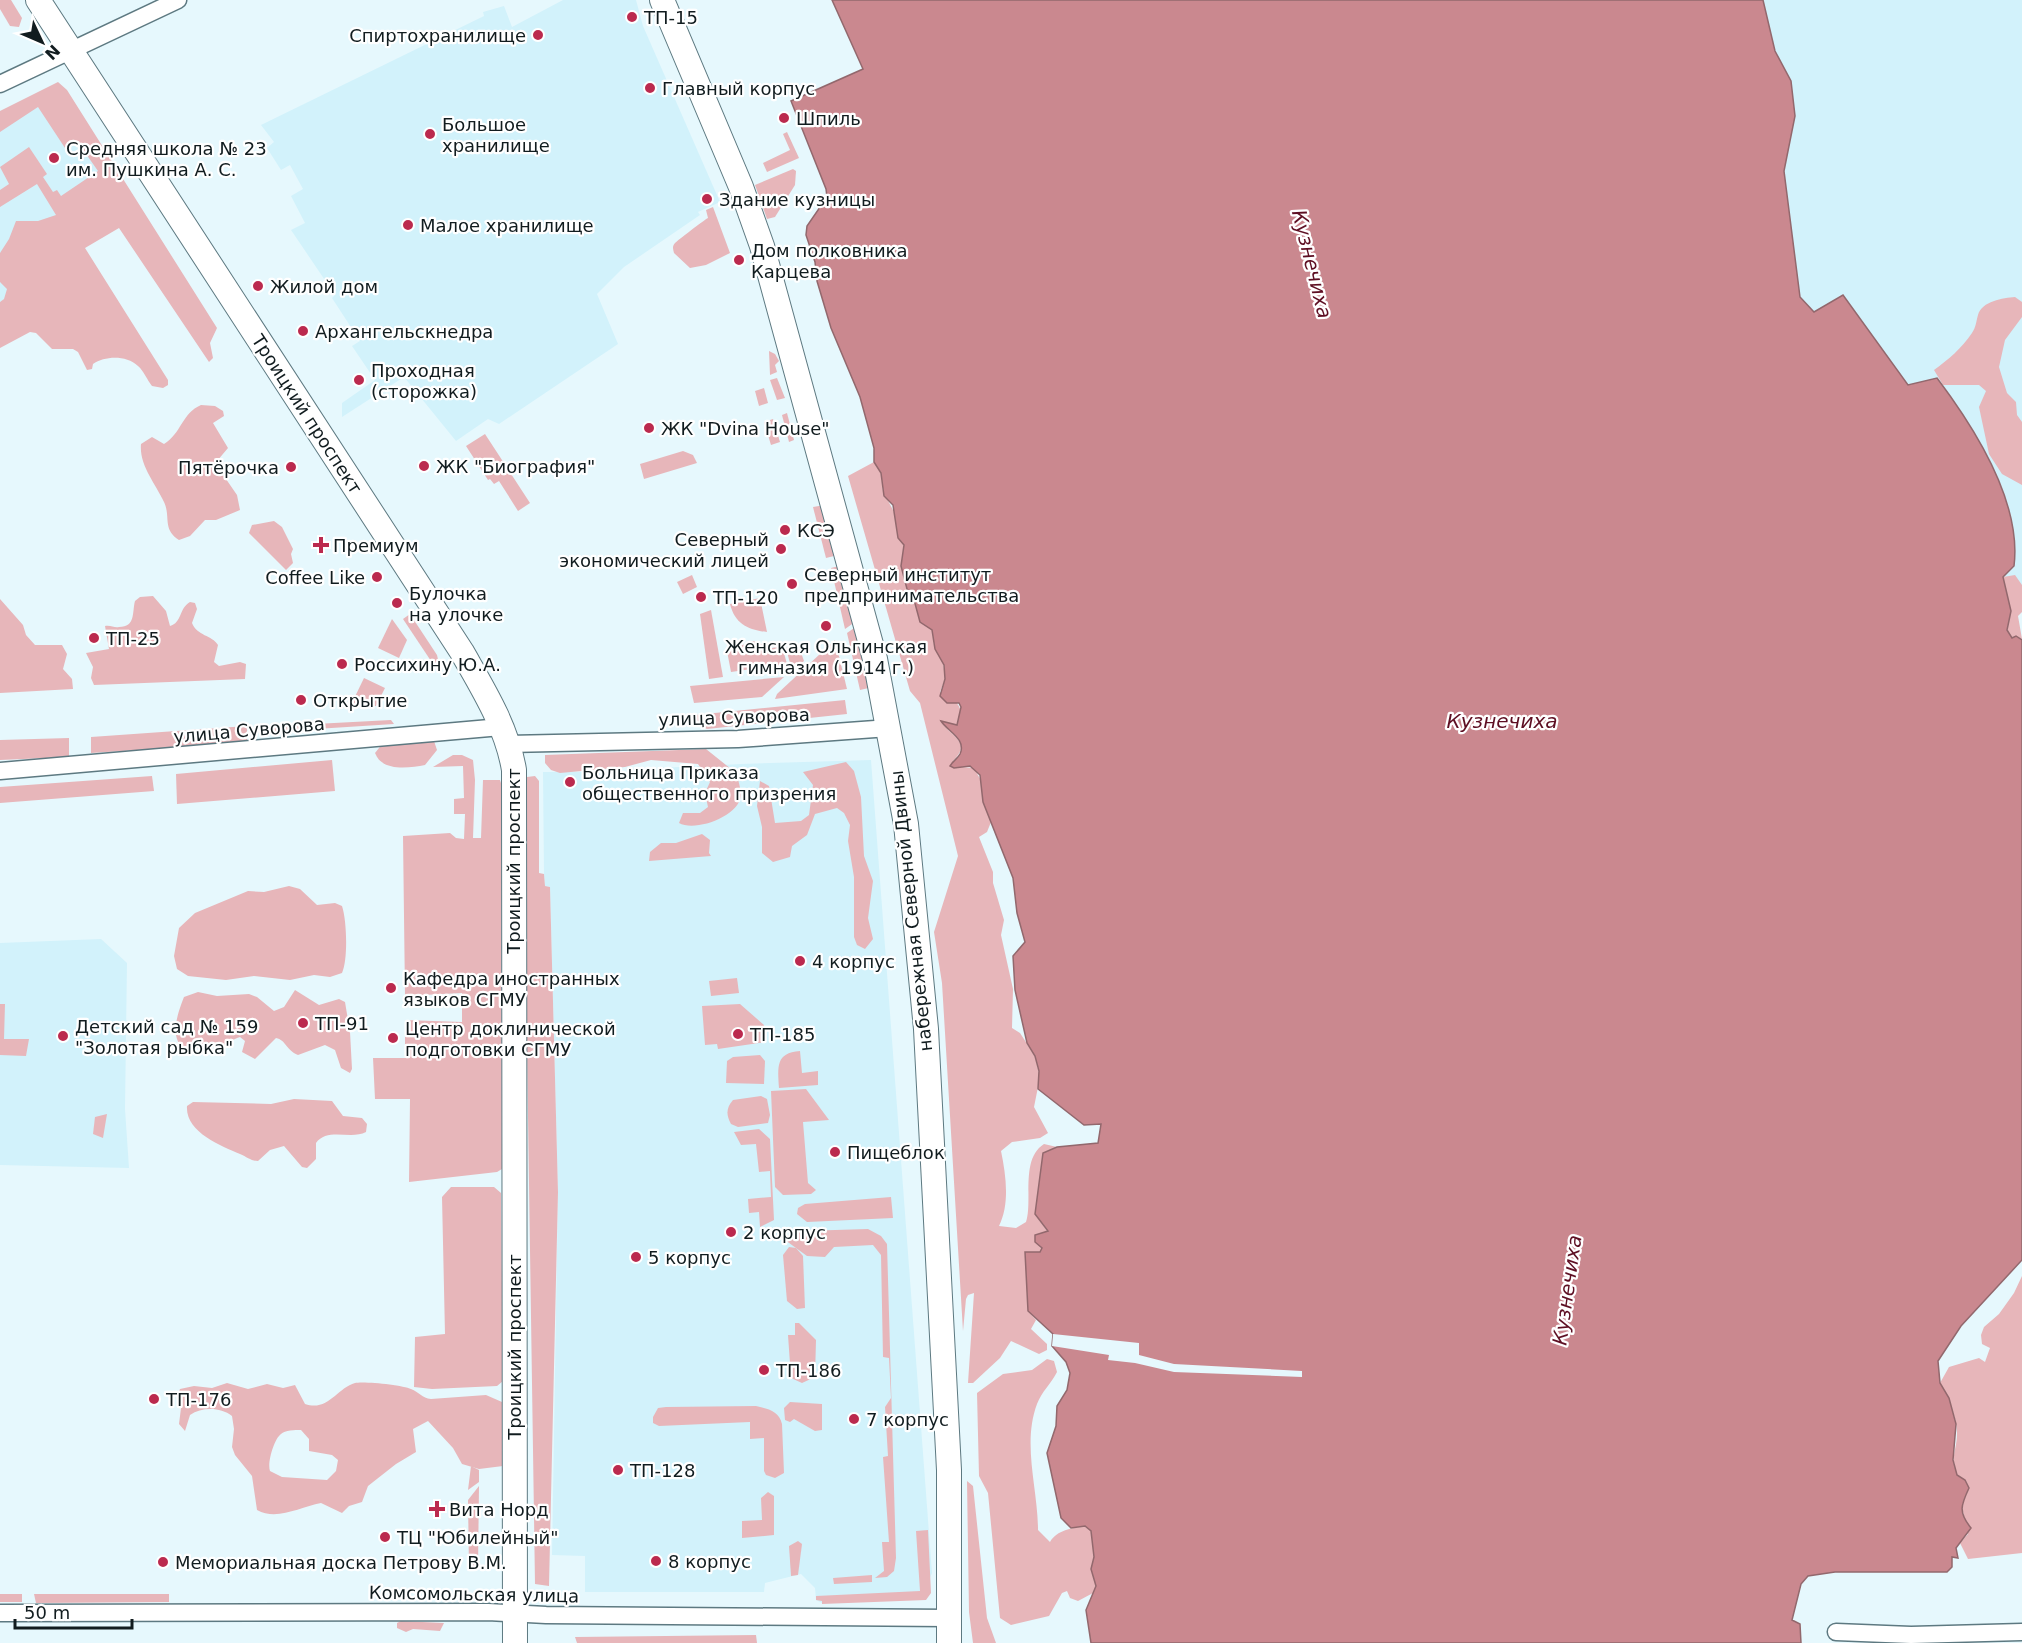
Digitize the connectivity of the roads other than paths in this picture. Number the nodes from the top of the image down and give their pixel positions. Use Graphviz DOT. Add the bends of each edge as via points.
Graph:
graph roads {
  1 [pos="38,0"];
  2 [pos="178,0"];
  3 [pos="662,0"];
  4 [pos="71,51"];
  5 [pos="0,84"];
  6 [pos="889,728"];
  7 [pos="504,736"];
  8 [pos="0,771"];
  9 [pos="0,1613"];
  10 [pos="514,1613"];
  11 [pos="948,1618"];
  12 [pos="1836,1632"];
  13 [pos="2022,1632"];
  14 [pos="515,1643"];
  15 [pos="948,1643"];
  1 -- 4 [label="main road, Троицкий проспект"];
  2 -- 4 [label="street"];
  3 -- 6 [label="main road, набережная Северной Двины" via="762,246 875,659"];
  4 -- 5 [label="street"];
  4 -- 7 [label="main road, Троицкий проспект" via="462,652"];
  6 -- 7 [label="street, улица Суворова" via="738,739"];
  6 -- 11 [label="main road, набережная Северной Двины" via="906,824 926,1029 948,1470"];
  7 -- 8 [label="street, улица Суворова"];
  7 -- 10 [label="main road, Троицкий проспект" via="514,770"];
  9 -- 10 [label="street, Комсомольская улица"];
  10 -- 11 [label="street, Комсомольская улица"];
  10 -- 14 [label="main road, Троицкий проспект"];
  11 -- 15 [label="main road, набережная Северной Двины"];
  12 -- 13 [label="street"];
}
